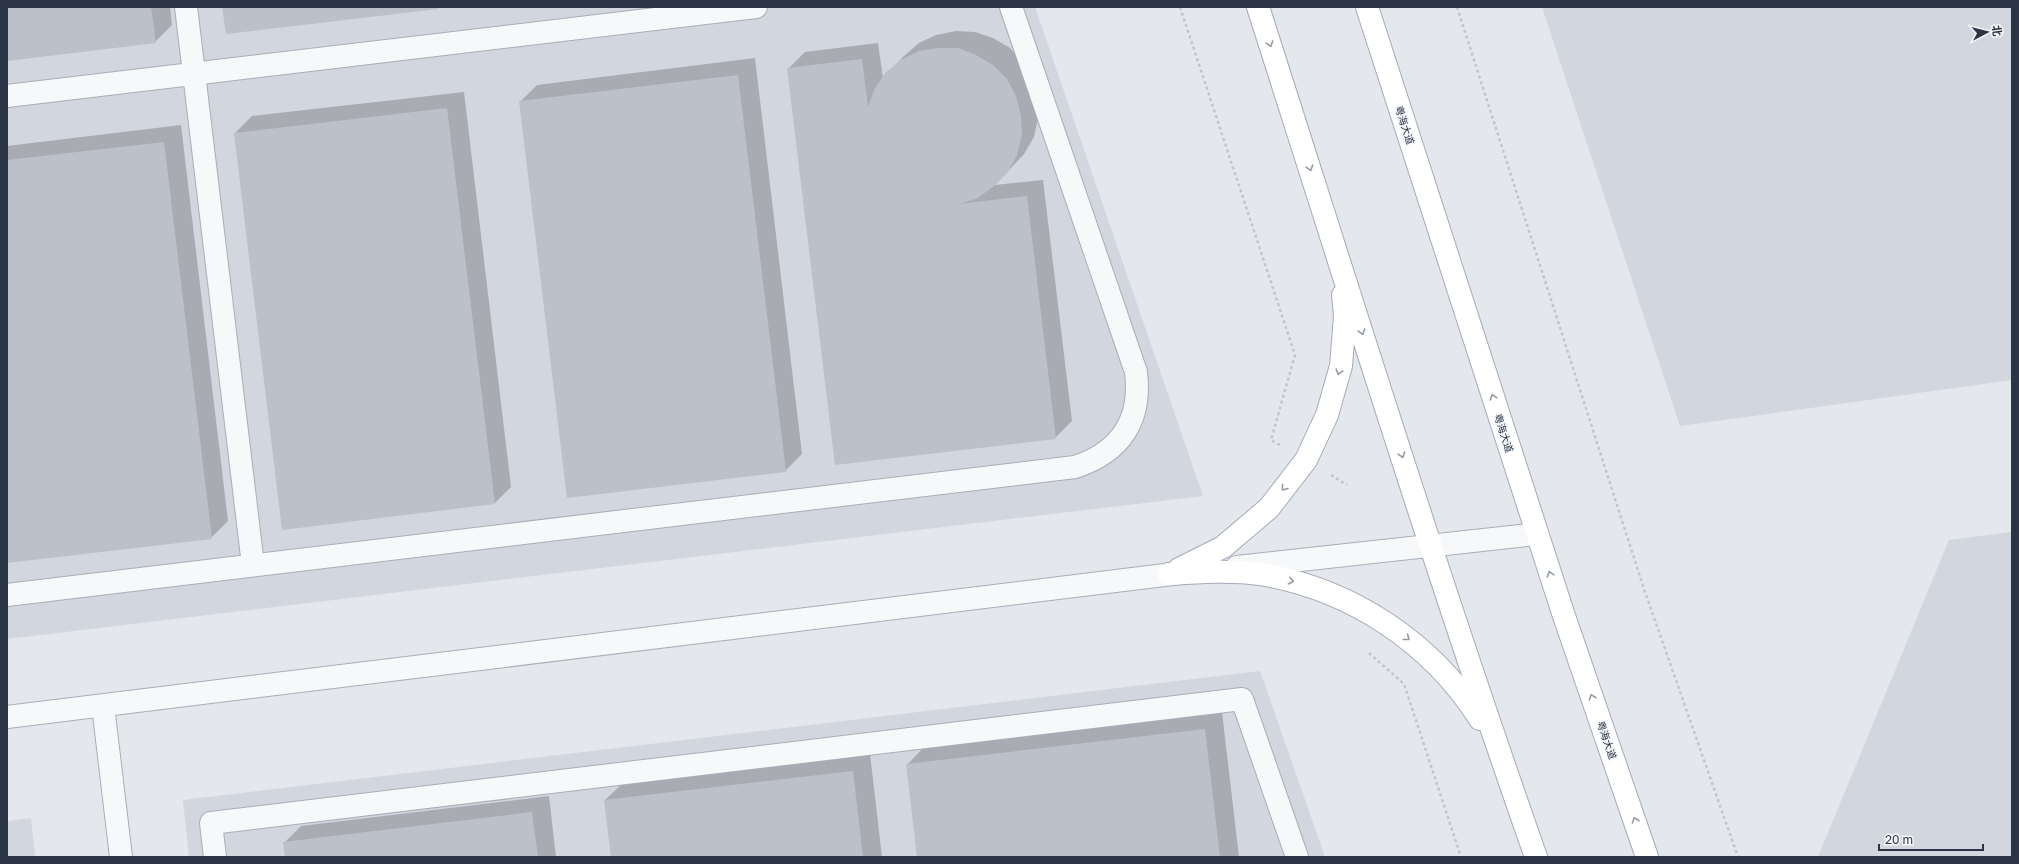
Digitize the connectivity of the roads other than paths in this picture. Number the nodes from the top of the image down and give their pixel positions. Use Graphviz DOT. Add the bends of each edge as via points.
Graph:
graph roads {
  1 [pos="186,7"];
  2 [pos="756,7"];
  3 [pos="1011,7"];
  4 [pos="1258,7"];
  5 [pos="1367,7"];
  6 [pos="194,74"];
  7 [pos="7,96"];
  8 [pos="1341,264"];
  9 [pos="1537,534"];
  10 [pos="1432,547"];
  11 [pos="253,565"];
  12 [pos="1169,574"];
  13 [pos="7,595"];
  14 [pos="103,706"];
  15 [pos="7,717"];
  16 [pos="1496,743"];
  17 [pos="121,857"];
  18 [pos="216,857"];
  19 [pos="1297,857"];
  20 [pos="1536,857"];
  21 [pos="1648,857"];
  1 -- 6 [label="street"];
  2 -- 6 [label="street"];
  3 -- 11 [label="street" via="1136,372 1136,408 1120,440 1107,452 1092,462 1075,467"];
  4 -- 8 [label="main road, one-way"];
  9 -- 5 [label="main road, 粤海大道, one-way"];
  6 -- 7 [label="street"];
  6 -- 11 [label="street"];
  8 -- 10 [label="main road, one-way"];
  8 -- 12 [label="main road, one-way" via="1345,316 1341,366 1327,414 1306,460 1269,508 1223,547"];
  9 -- 10 [label="street"];
  21 -- 9 [label="main road, 粤海大道, one-way"];
  10 -- 12 [label="street"];
  10 -- 16 [label="main road"];
  11 -- 13 [label="street"];
  12 -- 14 [label="street"];
  12 -- 16 [label="main road, one-way" via="1214,571 1260,574 1305,584 1348,601 1388,624 1430,657 1467,698"];
  14 -- 15 [label="street"];
  14 -- 17 [label="street"];
  16 -- 20 [label="main road"];
  18 -- 19 [label="street" via="211,823 1242,699"];
}
